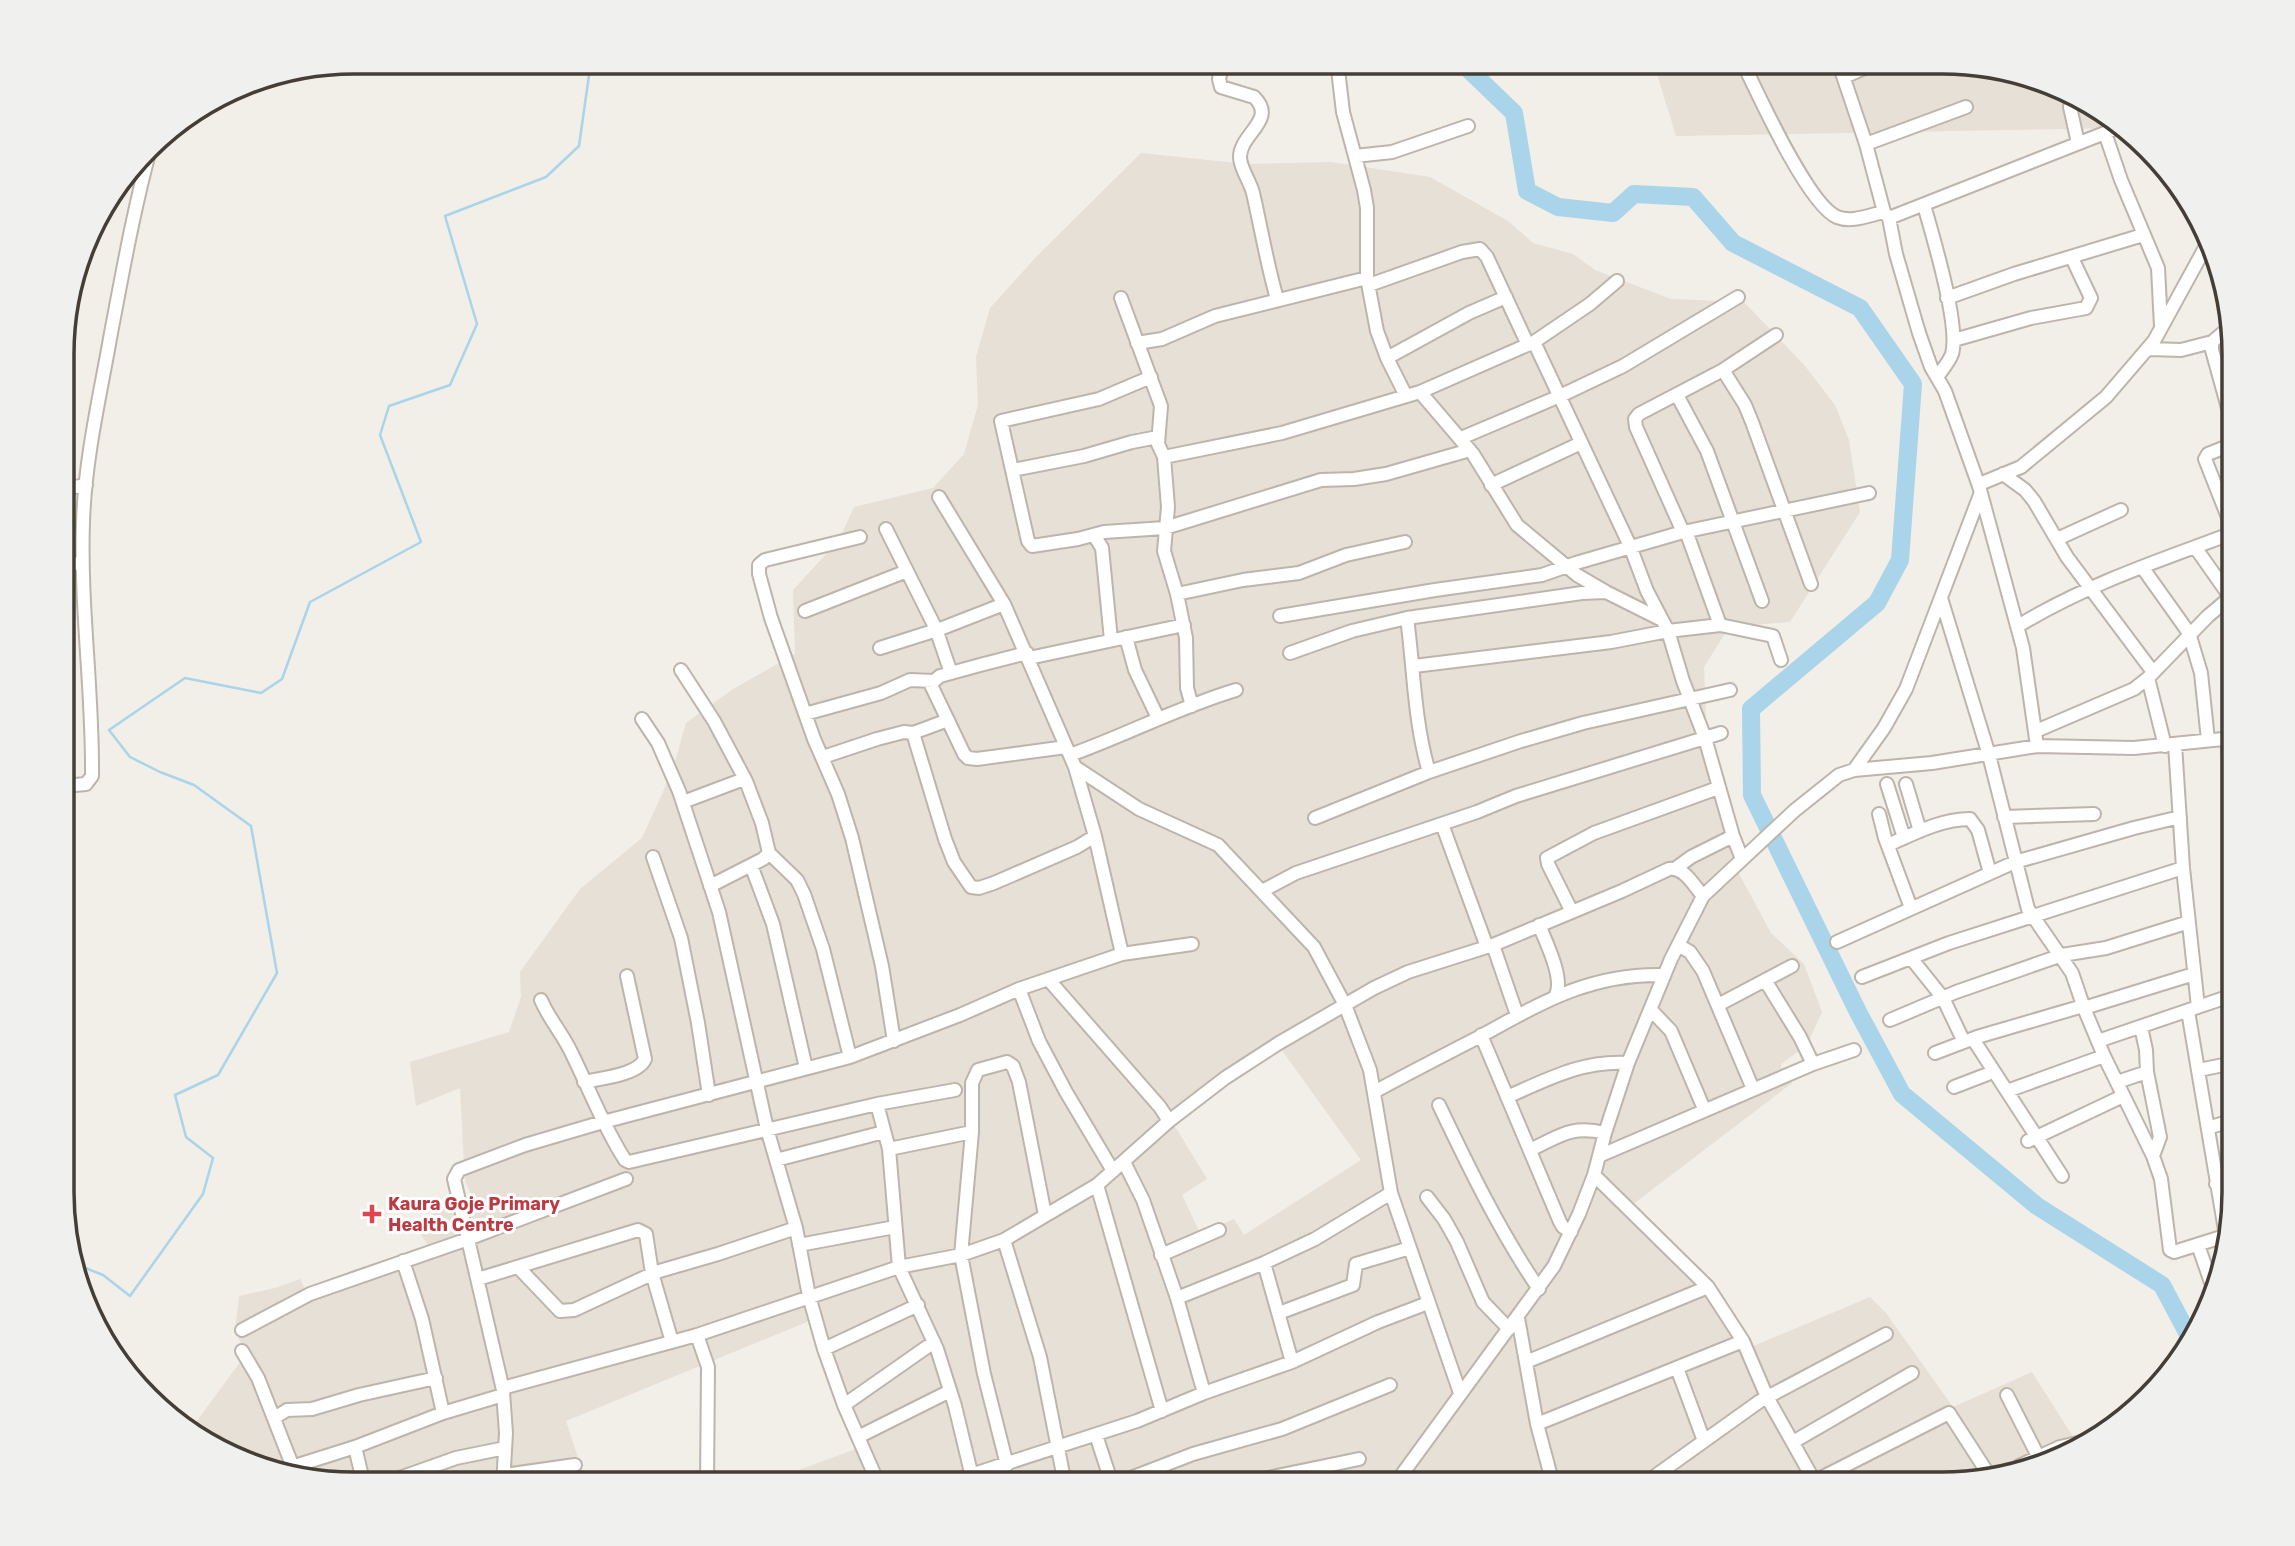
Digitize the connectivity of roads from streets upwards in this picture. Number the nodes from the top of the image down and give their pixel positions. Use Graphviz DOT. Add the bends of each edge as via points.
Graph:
graph roads {
  1 [pos="1220,73"];
  2 [pos="1338,73"];
  3 [pos="1748,73"];
  4 [pos="1842,73"];
  5 [pos="1853,73"];
  6 [pos="1844,77"];
  7 [pos="2071,105"];
  8 [pos="1966,107"];
  9 [pos="1468,126"];
  10 [pos="2111,130"];
  11 [pos="2105,133"];
  12 [pos="2078,143"];
  13 [pos="1866,144"];
  14 [pos="1355,156"];
  15 [pos="145,166"];
  16 [pos="1924,205"];
  17 [pos="1887,215"];
  18 [pos="2143,235"];
  19 [pos="2203,252"];
  20 [pos="2072,258"];
  21 [pos="1368,281"];
  22 [pos="1617,281"];
  23 [pos="1506,297"];
  24 [pos="1738,297"];
  25 [pos="1121,298"];
  26 [pos="1947,298"];
  27 [pos="1277,299"];
  28 [pos="2161,326"];
  29 [pos="2221,334"];
  30 [pos="1776,335"];
  31 [pos="1954,340"];
  32 [pos="2212,342"];
  33 [pos="1137,343"];
  34 [pos="1531,344"];
  35 [pos="2148,349"];
  36 [pos="1387,358"];
  37 [pos="1723,370"];
  38 [pos="1151,377"];
  39 [pos="1937,377"];
  40 [pos="2222,386"];
  41 [pos="1420,391"];
  42 [pos="1677,395"];
  43 [pos="1406,396"];
  44 [pos="1560,396"];
  45 [pos="1158,437"];
  46 [pos="1461,438"];
  47 [pos="1581,443"];
  48 [pos="2222,448"];
  49 [pos="1470,450"];
  50 [pos="1164,457"];
  51 [pos="1013,470"];
  52 [pos="2003,474"];
  53 [pos="86,485"];
  54 [pos="1491,485"];
  55 [pos="74,487"];
  56 [pos="1980,490"];
  57 [pos="1869,493"];
  58 [pos="939,497"];
  59 [pos="2222,503"];
  60 [pos="2121,510"];
  61 [pos="1785,511"];
  62 [pos="1731,522"];
  63 [pos="1165,528"];
  64 [pos="886,529"];
  65 [pos="1684,531"];
  66 [pos="1094,535"];
  67 [pos="2222,536"];
  68 [pos="860,537"];
  69 [pos="2057,539"];
  70 [pos="1405,542"];
  71 [pos="1630,546"];
  72 [pos="2194,547"];
  73 [pos="74,563"];
  74 [pos="82,563"];
  75 [pos="1566,566"];
  76 [pos="2142,567"];
  77 [pos="907,571"];
  78 [pos="1811,584"];
  79 [pos="2222,584"];
  80 [pos="2090,588"];
  81 [pos="1606,593"];
  82 [pos="1177,594"];
  83 [pos="1941,598"];
  84 [pos="1762,601"];
  85 [pos="1004,604"];
  86 [pos="2222,606"];
  87 [pos="805,611"];
  88 [pos="1280,616"];
  89 [pos="1407,618"];
  90 [pos="1184,625"];
  91 [pos="1665,625"];
  92 [pos="1720,625"];
  93 [pos="2018,625"];
  94 [pos="936,629"];
  95 [pos="2189,634"];
  96 [pos="1126,637"];
  97 [pos="1111,640"];
  98 [pos="880,648"];
  99 [pos="1290,653"];
  100 [pos="1028,656"];
  101 [pos="1781,660"];
  102 [pos="1414,666"];
  103 [pos="681,670"];
  104 [pos="951,673"];
  105 [pos="2150,675"];
  106 [pos="934,681"];
  107 [pos="1236,690"];
  108 [pos="1730,691"];
  109 [pos="1690,698"];
  110 [pos="1192,706"];
  111 [pos="805,714"];
  112 [pos="1158,718"];
  113 [pos="642,719"];
  114 [pos="948,720"];
  115 [pos="2036,731"];
  116 [pos="913,733"];
  117 [pos="1721,733"];
  118 [pos="1705,738"];
  119 [pos="2222,739"];
  120 [pos="2208,740"];
  121 [pos="2170,745"];
  122 [pos="2038,746"];
  123 [pos="1989,755"];
  124 [pos="823,757"];
  125 [pos="1071,757"];
  126 [pos="1854,770"];
  127 [pos="1429,772"];
  128 [pos="744,779"];
  129 [pos="1887,784"];
  130 [pos="1906,784"];
  131 [pos="74,785"];
  132 [pos="1718,788"];
  133 [pos="683,802"];
  134 [pos="1879,814"];
  135 [pos="2094,814"];
  136 [pos="2004,817"];
  137 [pos="2180,817"];
  138 [pos="1315,818"];
  139 [pos="1442,824"];
  140 [pos="1920,831"];
  141 [pos="1095,836"];
  142 [pos="1733,836"];
  143 [pos="1904,838"];
  144 [pos="1888,845"];
  145 [pos="769,853"];
  146 [pos="653,856"];
  147 [pos="1742,859"];
  148 [pos="2015,862"];
  149 [pos="751,865"];
  150 [pos="1676,868"];
  151 [pos="2183,868"];
  152 [pos="1990,873"];
  153 [pos="710,886"];
  154 [pos="1262,891"];
  155 [pos="1703,896"];
  156 [pos="1911,908"];
  157 [pos="1572,912"];
  158 [pos="2033,916"];
  159 [pos="2189,922"];
  160 [pos="1539,925"];
  161 [pos="1838,942"];
  162 [pos="1192,944"];
  163 [pos="1678,945"];
  164 [pos="1490,946"];
  165 [pos="1122,954"];
  166 [pos="2062,956"];
  167 [pos="1911,958"];
  168 [pos="1792,966"];
  169 [pos="2194,974"];
  170 [pos="1664,975"];
  171 [pos="626,976"];
  172 [pos="1862,978"];
  173 [pos="1048,979"];
  174 [pos="1766,980"];
  175 [pos="1019,989"];
  176 [pos="1556,995"];
  177 [pos="1942,998"];
  178 [pos="2222,999"];
  179 [pos="541,1000"];
  180 [pos="1345,1005"];
  181 [pos="1718,1005"];
  182 [pos="2084,1007"];
  183 [pos="2193,1009"];
  184 [pos="1651,1010"];
  185 [pos="1517,1015"];
  186 [pos="1890,1020"];
  187 [pos="2141,1027"];
  188 [pos="1481,1035"];
  189 [pos="894,1041"];
  190 [pos="1969,1041"];
  191 [pos="2098,1041"];
  192 [pos="1854,1050"];
  193 [pos="1935,1054"];
  194 [pos="2104,1056"];
  195 [pos="849,1057"];
  196 [pos="1628,1063"];
  197 [pos="1813,1064"];
  198 [pos="2222,1065"];
  199 [pos="806,1068"];
  200 [pos="2199,1070"];
  201 [pos="1993,1072"];
  202 [pos="2147,1072"];
  203 [pos="584,1082"];
  204 [pos="757,1082"];
  205 [pos="2117,1082"];
  206 [pos="1954,1087"];
  207 [pos="1753,1089"];
  208 [pos="955,1090"];
  209 [pos="2007,1091"];
  210 [pos="1374,1092"];
  211 [pos="709,1094"];
  212 [pos="2123,1096"];
  213 [pos="1507,1097"];
  214 [pos="877,1104"];
  215 [pos="1439,1105"];
  216 [pos="1704,1109"];
  217 [pos="1169,1121"];
  218 [pos="603,1122"];
  219 [pos="2222,1124"];
  220 [pos="2208,1128"];
  221 [pos="767,1129"];
  222 [pos="884,1132"];
  223 [pos="972,1132"];
  224 [pos="1605,1133"];
  225 [pos="2032,1139"];
  226 [pos="889,1149"];
  227 [pos="1530,1150"];
  228 [pos="1598,1156"];
  229 [pos="2153,1156"];
  230 [pos="776,1160"];
  231 [pos="1124,1162"];
  232 [pos="1113,1171"];
  233 [pos="1594,1175"];
  234 [pos="2062,1176"];
  235 [pos="626,1179"];
  236 [pos="2222,1182"];
  237 [pos="2216,1184"];
  238 [pos="1097,1185"];
  239 [pos="1391,1193"];
  240 [pos="1427,1197"];
  241 [pos="2221,1208"];
  242 [pos="1045,1215"];
  243 [pos="895,1227"];
  244 [pos="796,1228"];
  245 [pos="1219,1230"];
  246 [pos="1571,1232"];
  247 [pos="468,1239"];
  248 [pos="2217,1239"];
  249 [pos="1004,1240"];
  250 [pos="799,1245"];
  251 [pos="2198,1245"];
  252 [pos="1410,1248"];
  253 [pos="961,1255"];
  254 [pos="1161,1255"];
  255 [pos="403,1261"];
  256 [pos="1264,1264"];
  257 [pos="517,1267"];
  258 [pos="899,1267"];
  259 [pos="652,1273"];
  260 [pos="2209,1276"];
  261 [pos="478,1279"];
  262 [pos="1708,1287"];
  263 [pos="1539,1289"];
  264 [pos="809,1296"];
  265 [pos="1177,1298"];
  266 [pos="1428,1303"];
  267 [pos="918,1305"];
  268 [pos="1279,1313"];
  269 [pos="1518,1318"];
  270 [pos="1509,1329"];
  271 [pos="242,1330"];
  272 [pos="1886,1334"];
  273 [pos="696,1335"];
  274 [pos="1743,1341"];
  275 [pos="672,1342"];
  276 [pos="934,1342"];
  277 [pos="824,1349"];
  278 [pos="242,1351"];
  279 [pos="1292,1362"];
  280 [pos="1526,1362"];
  281 [pos="1677,1368"];
  282 [pos="1912,1373"];
  283 [pos="436,1378"];
  284 [pos="1390,1384"];
  285 [pos="950,1391"];
  286 [pos="503,1392"];
  287 [pos="1204,1393"];
  288 [pos="1460,1393"];
  289 [pos="2007,1395"];
  290 [pos="1768,1397"];
  291 [pos="844,1405"];
  292 [pos="1162,1411"];
  293 [pos="443,1413"];
  294 [pos="274,1418"];
  295 [pos="1537,1424"];
  296 [pos="1096,1435"];
  297 [pos="858,1437"];
  298 [pos="1703,1441"];
  299 [pos="1793,1442"];
  300 [pos="355,1447"];
  301 [pos="505,1448"];
  302 [pos="1057,1448"];
  303 [pos="2038,1456"];
  304 [pos="1359,1459"];
  305 [pos="575,1465"];
  306 [pos="1007,1465"];
  307 [pos="292,1466"];
  308 [pos="301,1467"];
  309 [pos="1985,1469"];
  310 [pos="361,1473"];
  311 [pos="414,1473"];
  312 [pos="504,1473"];
  313 [pos="537,1473"];
  314 [pos="707,1473"];
  315 [pos="874,1473"];
  316 [pos="971,1473"];
  317 [pos="989,1473"];
  318 [pos="1062,1473"];
  319 [pos="1109,1473"];
  320 [pos="1144,1473"];
  321 [pos="1292,1473"];
  322 [pos="1403,1473"];
  323 [pos="1550,1473"];
  324 [pos="1659,1473"];
  325 [pos="1810,1473"];
  326 [pos="1834,1473"];
  1 -- 27 [label="street" via="1221,87 1254,97 1263,111 1240,158"];
  2 -- 14 [label="street"];
  3 -- 17 [label="street" via="1772,125 1818,201 1841,219"];
  4 -- 6 [label="street"];
  5 -- 6 [label="street"];
  6 -- 13 [label="street"];
  7 -- 12 [label="street"];
  8 -- 13 [label="street"];
  9 -- 14 [label="street" via="1392,152"];
  10 -- 11 [label="street"];
  11 -- 12 [label="street"];
  11 -- 18 [label="street"];
  12 -- 16 [label="street"];
  13 -- 17 [label="street"];
  14 -- 21 [label="street" via="1367,208"];
  15 -- 53 [label="street" via="118,289"];
  16 -- 17 [label="street"];
  16 -- 26 [label="street"];
  17 -- 39 [label="street" via="1919,333"];
  18 -- 20 [label="street"];
  18 -- 28 [label="street" via="2158,268"];
  19 -- 28 [label="street"];
  20 -- 26 [label="street"];
  20 -- 31 [label="street" via="2090,291 2086,308"];
  21 -- 23 [label="street" via="1480,249"];
  21 -- 27 [label="street"];
  21 -- 36 [label="street"];
  22 -- 34 [label="street"];
  23 -- 34 [label="street"];
  23 -- 36 [label="street"];
  24 -- 44 [label="street" via="1623,366"];
  25 -- 33 [label="street"];
  26 -- 31 [label="street"];
  27 -- 33 [label="street"];
  28 -- 35 [label="street"];
  29 -- 32 [label="street"];
  30 -- 37 [label="street"];
  31 -- 39 [label="street" via="1951,357"];
  32 -- 35 [label="street" via="2181,350"];
  32 -- 40 [label="street"];
  33 -- 38 [label="street"];
  34 -- 41 [label="street"];
  34 -- 44 [label="street"];
  35 -- 52 [label="street" via="2106,397 2021,467"];
  36 -- 43 [label="street"];
  37 -- 42 [label="street"];
  37 -- 61 [label="street" via="1745,405"];
  38 -- 45 [label="street" via="1161,406"];
  38 -- 51 [label="street" via="1099,399 1001,421"];
  39 -- 56 [label="street"];
  41 -- 43 [label="street"];
  41 -- 46 [label="street"];
  42 -- 62 [label="street" via="1707,451"];
  42 -- 65 [label="street" via="1635,419"];
  43 -- 50 [label="street" via="1282,433"];
  44 -- 46 [label="street"];
  44 -- 47 [label="street"];
  45 -- 50 [label="street"];
  45 -- 51 [label="street"];
  46 -- 49 [label="street"];
  47 -- 54 [label="street"];
  47 -- 71 [label="street"];
  48 -- 59 [label="street" via="2205,459"];
  49 -- 54 [label="street"];
  49 -- 63 [label="street" via="1386,474 1321,480"];
  50 -- 63 [label="street"];
  51 -- 66 [label="street" via="1032,547"];
  52 -- 56 [label="street"];
  52 -- 69 [label="street" via="2025,490"];
  53 -- 55 [label="street"];
  53 -- 74 [label="street"];
  54 -- 75 [label="street" via="1517,525"];
  56 -- 83 [label="street"];
  56 -- 93 [label="street"];
  57 -- 61 [label="street"];
  58 -- 85 [label="street"];
  60 -- 69 [label="street"];
  61 -- 62 [label="street"];
  61 -- 78 [label="street"];
  62 -- 65 [label="street"];
  62 -- 84 [label="street"];
  63 -- 66 [label="street"];
  63 -- 82 [label="street" via="1164,551"];
  64 -- 77 [label="street"];
  65 -- 71 [label="street"];
  65 -- 92 [label="street"];
  66 -- 97 [label="street" via="1102,548"];
  67 -- 72 [label="street"];
  68 -- 111 [label="street" via="759,565 771,618"];
  69 -- 80 [label="street"];
  70 -- 82 [label="street" via="1346,555 1299,573"];
  71 -- 75 [label="street"];
  71 -- 91 [label="street"];
  72 -- 76 [label="street"];
  72 -- 79 [label="street"];
  73 -- 74 [label="street"];
  74 -- 131 [label="street" via="92,776 86,783"];
  75 -- 81 [label="street"];
  75 -- 88 [label="street" via="1517,580"];
  76 -- 80 [label="street"];
  76 -- 95 [label="street"];
  77 -- 87 [label="street"];
  77 -- 94 [label="street"];
  80 -- 93 [label="street"];
  80 -- 105 [label="street"];
  81 -- 89 [label="street"];
  81 -- 91 [label="street"];
  82 -- 90 [label="street"];
  83 -- 123 [label="street"];
  83 -- 126 [label="street" via="1906,689"];
  85 -- 94 [label="street"];
  85 -- 100 [label="street"];
  86 -- 95 [label="street"];
  89 -- 99 [label="street"];
  89 -- 102 [label="street"];
  90 -- 96 [label="street"];
  90 -- 110 [label="street"];
  91 -- 92 [label="street"];
  91 -- 102 [label="street" via="1611,642"];
  91 -- 109 [label="street"];
  92 -- 101 [label="street" via="1773,636"];
  93 -- 115 [label="street"];
  94 -- 98 [label="street"];
  94 -- 104 [label="street"];
  95 -- 105 [label="street"];
  95 -- 120 [label="street" via="2201,673"];
  96 -- 97 [label="street"];
  96 -- 112 [label="street" via="1132,662"];
  97 -- 100 [label="street"];
  100 -- 104 [label="street"];
  100 -- 125 [label="street"];
  102 -- 127 [label="street" via="1415,706"];
  103 -- 128 [label="street"];
  104 -- 106 [label="street"];
  105 -- 115 [label="street" via="2123,695"];
  105 -- 121 [label="street"];
  106 -- 111 [label="street" via="910,680"];
  106 -- 114 [label="street" via="931,685"];
  107 -- 110 [label="street"];
  108 -- 109 [label="street"];
  109 -- 118 [label="street"];
  109 -- 127 [label="street" via="1583,723"];
  110 -- 112 [label="street"];
  111 -- 124 [label="street"];
  112 -- 125 [label="street"];
  113 -- 133 [label="street"];
  114 -- 116 [label="street"];
  114 -- 125 [label="street" via="968,758"];
  115 -- 122 [label="street"];
  116 -- 124 [label="street"];
  116 -- 141 [label="street" via="945,839 971,887 994,883"];
  117 -- 118 [label="street"];
  118 -- 132 [label="street"];
  118 -- 139 [label="street"];
  119 -- 120 [label="street"];
  120 -- 121 [label="street"];
  121 -- 122 [label="street"];
  121 -- 137 [label="street"];
  122 -- 123 [label="street"];
  123 -- 126 [label="street"];
  123 -- 136 [label="street"];
  124 -- 189 [label="street" via="852,838"];
  125 -- 141 [label="street"];
  125 -- 154 [label="street" via="1139,809 1218,845"];
  126 -- 147 [label="street" via="1832,779"];
  127 -- 138 [label="street"];
  128 -- 133 [label="street"];
  128 -- 145 [label="street"];
  129 -- 143 [label="street"];
  130 -- 140 [label="street"];
  132 -- 142 [label="street"];
  132 -- 157 [label="street" via="1594,833 1548,858"];
  133 -- 153 [label="street"];
  134 -- 144 [label="street"];
  135 -- 136 [label="street"];
  136 -- 148 [label="street"];
  137 -- 148 [label="street"];
  137 -- 151 [label="street"];
  139 -- 154 [label="street" via="1296,873"];
  139 -- 164 [label="street"];
  140 -- 143 [label="street"];
  140 -- 152 [label="street" via="1970,819 1978,830"];
  141 -- 165 [label="street"];
  142 -- 147 [label="street"];
  142 -- 150 [label="street"];
  143 -- 144 [label="street"];
  144 -- 156 [label="street"];
  145 -- 149 [label="street"];
  145 -- 195 [label="street" via="797,880 811,910"];
  146 -- 211 [label="street" via="681,938"];
  147 -- 155 [label="street"];
  148 -- 152 [label="street"];
  148 -- 158 [label="street"];
  149 -- 153 [label="street"];
  149 -- 199 [label="street" via="773,923"];
  150 -- 155 [label="street"];
  150 -- 157 [label="street"];
  151 -- 158 [label="street"];
  151 -- 159 [label="street"];
  152 -- 156 [label="street"];
  153 -- 204 [label="street"];
  154 -- 180 [label="street" via="1314,947"];
  155 -- 163 [label="street"];
  156 -- 161 [label="street"];
  157 -- 160 [label="street"];
  158 -- 166 [label="street"];
  158 -- 167 [label="street"];
  159 -- 166 [label="street" via="2106,948"];
  159 -- 169 [label="street"];
  160 -- 164 [label="street"];
  160 -- 176 [label="street" via="1558,981"];
  162 -- 165 [label="street"];
  163 -- 170 [label="street"];
  163 -- 181 [label="street" via="1690,952 1703,971"];
  164 -- 180 [label="street" via="1408,972"];
  164 -- 185 [label="street"];
  165 -- 173 [label="street"];
  166 -- 177 [label="street"];
  166 -- 182 [label="street"];
  167 -- 172 [label="street"];
  167 -- 177 [label="street"];
  168 -- 174 [label="street"];
  169 -- 182 [label="street"];
  169 -- 183 [label="street"];
  170 -- 176 [label="street" via="1612,979"];
  170 -- 184 [label="street"];
  171 -- 203 [label="street" via="645,1059 635,1070"];
  173 -- 175 [label="street"];
  173 -- 217 [label="street"];
  174 -- 181 [label="street"];
  174 -- 197 [label="street"];
  175 -- 189 [label="street"];
  175 -- 232 [label="street" via="1044,1051"];
  176 -- 185 [label="street"];
  177 -- 186 [label="street"];
  177 -- 190 [label="street"];
  178 -- 183 [label="street"];
  179 -- 203 [label="street"];
  180 -- 210 [label="street"];
  180 -- 217 [label="street" via="1225,1078"];
  181 -- 207 [label="street"];
  182 -- 190 [label="street"];
  182 -- 191 [label="street"];
  183 -- 187 [label="street"];
  183 -- 200 [label="street"];
  184 -- 196 [label="street"];
  184 -- 216 [label="street" via="1671,1031"];
  185 -- 188 [label="street"];
  187 -- 191 [label="street"];
  187 -- 202 [label="street"];
  188 -- 210 [label="street"];
  188 -- 213 [label="street"];
  189 -- 195 [label="street"];
  190 -- 193 [label="street"];
  190 -- 201 [label="street"];
  191 -- 194 [label="street"];
  192 -- 197 [label="street"];
  194 -- 205 [label="street"];
  194 -- 209 [label="street"];
  195 -- 199 [label="street"];
  196 -- 213 [label="street" via="1577,1067"];
  196 -- 224 [label="street"];
  197 -- 207 [label="street"];
  198 -- 200 [label="street"];
  199 -- 204 [label="street"];
  200 -- 220 [label="street"];
  201 -- 206 [label="street"];
  201 -- 209 [label="street"];
  202 -- 205 [label="street"];
  202 -- 229 [label="street" via="2160,1137"];
  203 -- 218 [label="street"];
  204 -- 211 [label="street"];
  204 -- 221 [label="street"];
  205 -- 212 [label="street"];
  207 -- 216 [label="street"];
  208 -- 214 [label="street"];
  209 -- 225 [label="street"];
  210 -- 239 [label="street"];
  211 -- 218 [label="street"];
  212 -- 225 [label="street"];
  212 -- 229 [label="street"];
  213 -- 227 [label="street"];
  214 -- 221 [label="street"];
  214 -- 222 [label="street"];
  215 -- 263 [label="street"];
  216 -- 228 [label="street"];
  217 -- 231 [label="street"];
  218 -- 221 [label="street" via="629,1162"];
  218 -- 247 [label="street" via="459,1170 454,1179"];
  219 -- 220 [label="street"];
  220 -- 237 [label="street"];
  221 -- 230 [label="street"];
  222 -- 226 [label="street"];
  222 -- 230 [label="street"];
  223 -- 226 [label="street"];
  223 -- 242 [label="street" via="975,1074 1011,1063 1019,1082"];
  223 -- 253 [label="street"];
  224 -- 227 [label="street" via="1576,1129"];
  224 -- 228 [label="street"];
  225 -- 234 [label="street"];
  226 -- 243 [label="street"];
  227 -- 246 [label="street" via="1560,1222"];
  228 -- 233 [label="street"];
  229 -- 251 [label="street" via="2161,1180 2170,1250"];
  230 -- 244 [label="street"];
  231 -- 232 [label="street"];
  231 -- 254 [label="street" via="1143,1200"];
  232 -- 238 [label="street"];
  233 -- 246 [label="street"];
  233 -- 262 [label="street"];
  235 -- 247 [label="street"];
  236 -- 237 [label="street"];
  237 -- 241 [label="street"];
  238 -- 242 [label="street"];
  238 -- 292 [label="street"];
  239 -- 252 [label="street"];
  239 -- 256 [label="street"];
  240 -- 270 [label="street" via="1457,1242 1483,1302"];
  242 -- 249 [label="street"];
  243 -- 250 [label="street"];
  243 -- 258 [label="street"];
  244 -- 250 [label="street"];
  244 -- 259 [label="street"];
  245 -- 254 [label="street"];
  246 -- 263 [label="street"];
  247 -- 255 [label="street"];
  247 -- 261 [label="street"];
  248 -- 251 [label="street"];
  249 -- 253 [label="street"];
  249 -- 302 [label="street" via="1040,1357"];
  250 -- 264 [label="street"];
  251 -- 260 [label="street"];
  252 -- 266 [label="street"];
  252 -- 268 [label="street" via="1356,1264 1353,1285"];
  253 -- 258 [label="street"];
  253 -- 306 [label="street"];
  254 -- 265 [label="street"];
  255 -- 271 [label="street" via="310,1294"];
  255 -- 283 [label="street"];
  256 -- 265 [label="street"];
  256 -- 268 [label="street"];
  257 -- 259 [label="street" via="564,1312"];
  257 -- 259 [label="street" via="638,1230 646,1234"];
  257 -- 261 [label="street"];
  258 -- 264 [label="street"];
  258 -- 267 [label="street"];
  259 -- 275 [label="street"];
  261 -- 286 [label="street"];
  262 -- 274 [label="street"];
  262 -- 280 [label="street"];
  263 -- 269 [label="street"];
  264 -- 273 [label="street"];
  264 -- 277 [label="street"];
  265 -- 287 [label="street"];
  266 -- 279 [label="street"];
  266 -- 288 [label="street"];
  267 -- 276 [label="street"];
  267 -- 277 [label="street"];
  268 -- 279 [label="street"];
  269 -- 270 [label="street"];
  269 -- 280 [label="street"];
  270 -- 288 [label="street"];
  272 -- 290 [label="street"];
  273 -- 275 [label="street"];
  273 -- 314 [label="street" via="708,1367"];
  274 -- 281 [label="street"];
  274 -- 290 [label="street"];
  275 -- 286 [label="street" via="511,1385"];
  276 -- 285 [label="street"];
  276 -- 291 [label="street"];
  277 -- 291 [label="street"];
  278 -- 294 [label="street"];
  279 -- 287 [label="street"];
  280 -- 295 [label="street"];
  281 -- 295 [label="street"];
  281 -- 298 [label="street"];
  282 -- 299 [label="street"];
  283 -- 293 [label="street"];
  283 -- 294 [label="street" via="320,1407 287,1410"];
  284 -- 320 [label="street" via="1282,1429"];
  285 -- 297 [label="street"];
  285 -- 316 [label="street"];
  286 -- 293 [label="street"];
  286 -- 301 [label="street"];
  287 -- 292 [label="street"];
  288 -- 322 [label="street"];
  289 -- 303 [label="street"];
  290 -- 298 [label="street"];
  290 -- 299 [label="street"];
  291 -- 297 [label="street"];
  292 -- 296 [label="street"];
  293 -- 300 [label="street"];
  294 -- 307 [label="street"];
  295 -- 323 [label="street"];
  296 -- 302 [label="street"];
  296 -- 319 [label="street"];
  297 -- 315 [label="street"];
  298 -- 324 [label="street"];
  299 -- 325 [label="street"];
  300 -- 308 [label="street"];
  300 -- 310 [label="street"];
  301 -- 311 [label="street"];
  301 -- 312 [label="street"];
  302 -- 306 [label="street"];
  302 -- 318 [label="street"];
  304 -- 321 [label="street"];
  305 -- 313 [label="street"];
  306 -- 317 [label="street"];
  309 -- 326 [label="street" via="1949,1413"];
}
